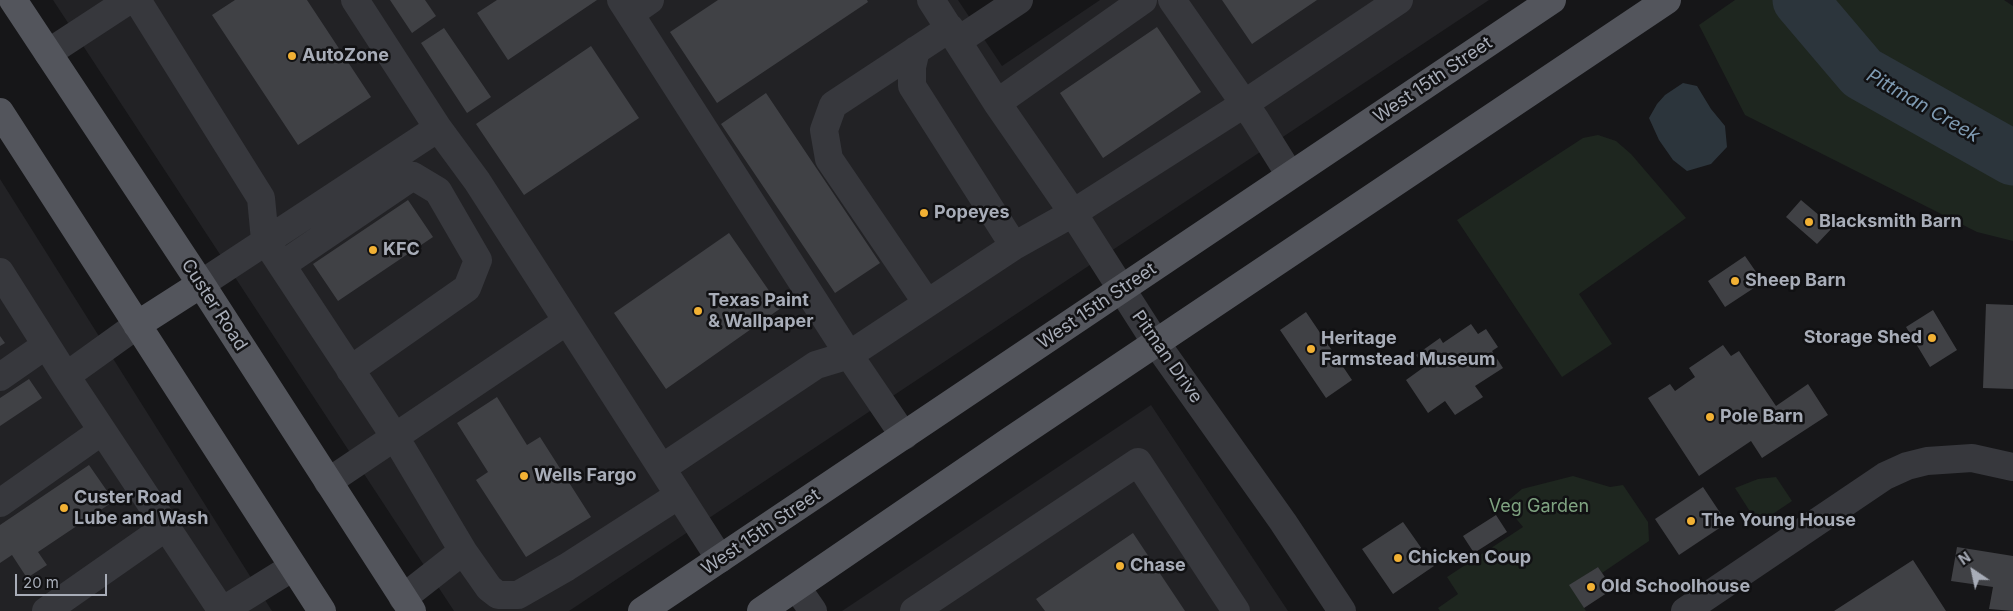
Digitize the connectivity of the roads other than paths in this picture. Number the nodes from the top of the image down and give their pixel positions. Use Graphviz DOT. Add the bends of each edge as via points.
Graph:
graph roads {
  1 [pos="13,0"];
  2 [pos="129,0"];
  3 [pos="137,0"];
  4 [pos="354,0"];
  5 [pos="931,0"];
  6 [pos="1019,0"];
  7 [pos="1143,0"];
  8 [pos="1172,0"];
  9 [pos="1399,0"];
  10 [pos="1552,0"];
  11 [pos="1667,0"];
  12 [pos="634,5"];
  13 [pos="955,34"];
  14 [pos="916,50"];
  15 [pos="48,53"];
  16 [pos="997,102"];
  17 [pos="1244,104"];
  18 [pos="0,112"];
  19 [pos="438,128"];
  20 [pos="1290,175"];
  21 [pos="1073,213"];
  22 [pos="266,240"];
  23 [pos="1014,246"];
  24 [pos="282,265"];
  25 [pos="0,272"];
  26 [pos="200,284"];
  27 [pos="1121,289"];
  28 [pos="927,303"];
  29 [pos="566,322"];
  30 [pos="136,325"];
  31 [pos="1156,343"];
  32 [pos="46,345"];
  33 [pos="849,355"];
  34 [pos="350,370"];
  35 [pos="66,376"];
  36 [pos="0,377"];
  37 [pos="102,431"];
  38 [pos="904,436"];
  39 [pos="395,438"];
  40 [pos="2013,467"];
  41 [pos="662,468"];
  42 [pos="328,482"];
  43 [pos="679,495"];
  44 [pos="0,503"];
  45 [pos="166,527"];
  46 [pos="463,551"];
  47 [pos="720,559"];
  48 [pos="293,567"];
  49 [pos="797,588"];
  50 [pos="407,604"];
  51 [pos="46,611"];
  52 [pos="222,611"];
  53 [pos="322,611"];
  54 [pos="642,611"];
  55 [pos="761,611"];
  56 [pos="813,611"];
  57 [pos="914,611"];
  58 [pos="1236,611"];
  59 [pos="1341,611"];
  60 [pos="1685,611"];
  1 -- 15 [label="main road, Custer Road"];
  2 -- 15 [label="street"];
  3 -- 22 [label="street" via="261,198"];
  4 -- 19 [label="street"];
  5 -- 13 [label="street, Pitman Drive"];
  6 -- 13 [label="street"];
  7 -- 16 [label="street"];
  8 -- 17 [label="street"];
  9 -- 17 [label="street"];
  10 -- 20 [label="main road, West 15th Street"];
  11 -- 31 [label="main road"];
  12 -- 33 [label="street"];
  13 -- 14 [label="street"];
  13 -- 16 [label="street, Pitman Drive"];
  14 -- 23 [label="street" via="912,86"];
  14 -- 28 [label="street" via="833,104 824,130 828,159"];
  15 -- 26 [label="main road, Custer Road"];
  16 -- 21 [label="street, Pitman Drive"];
  17 -- 20 [label="street"];
  17 -- 21 [label="street"];
  18 -- 30 [label="main road"];
  19 -- 22 [label="street"];
  19 -- 29 [label="street" via="477,181"];
  20 -- 27 [label="main road, West 15th Street"];
  21 -- 23 [label="street"];
  21 -- 27 [label="street, Pitman Drive"];
  22 -- 24 [label="street"];
  22 -- 26 [label="street"];
  23 -- 28 [label="street"];
  24 -- 34 [label="street"];
  24 -- 34 [label="street" via="413,176 438,191 478,260 466,288"];
  25 -- 32 [label="street"];
  26 -- 30 [label="main road"];
  26 -- 42 [label="main road, Custer Road"];
  27 -- 31 [label="street, Pitman Drive"];
  27 -- 38 [label="main road, West 15th Street"];
  28 -- 33 [label="street"];
  29 -- 39 [label="street"];
  29 -- 41 [label="street"];
  30 -- 35 [label="street"];
  30 -- 48 [label="main road"];
  31 -- 49 [label="main road"];
  31 -- 59 [label="street, Pitman Drive" via="1284,522"];
  32 -- 35 [label="street"];
  32 -- 36 [label="street"];
  33 -- 38 [label="street"];
  33 -- 41 [label="street" via="816,365"];
  34 -- 39 [label="street"];
  35 -- 37 [label="street"];
  37 -- 44 [label="street"];
  37 -- 45 [label="street"];
  38 -- 47 [label="main road, West 15th Street"];
  39 -- 42 [label="street"];
  39 -- 46 [label="street"];
  40 -- 60 [label="street" via="1972,458 1927,461 1907,466 1885,476"];
  41 -- 43 [label="street"];
  42 -- 50 [label="main road, Custer Road"];
  43 -- 46 [label="street" via="518,595 498,595 489,588"];
  43 -- 47 [label="street"];
  45 -- 51 [label="street"];
  45 -- 52 [label="street"];
  46 -- 50 [label="street"];
  47 -- 54 [label="main road, West 15th Street"];
  48 -- 52 [label="street"];
  48 -- 53 [label="main road"];
  49 -- 55 [label="main road"];
  49 -- 56 [label="street"];
  57 -- 58 [label="street" via="1138,462"];
}
